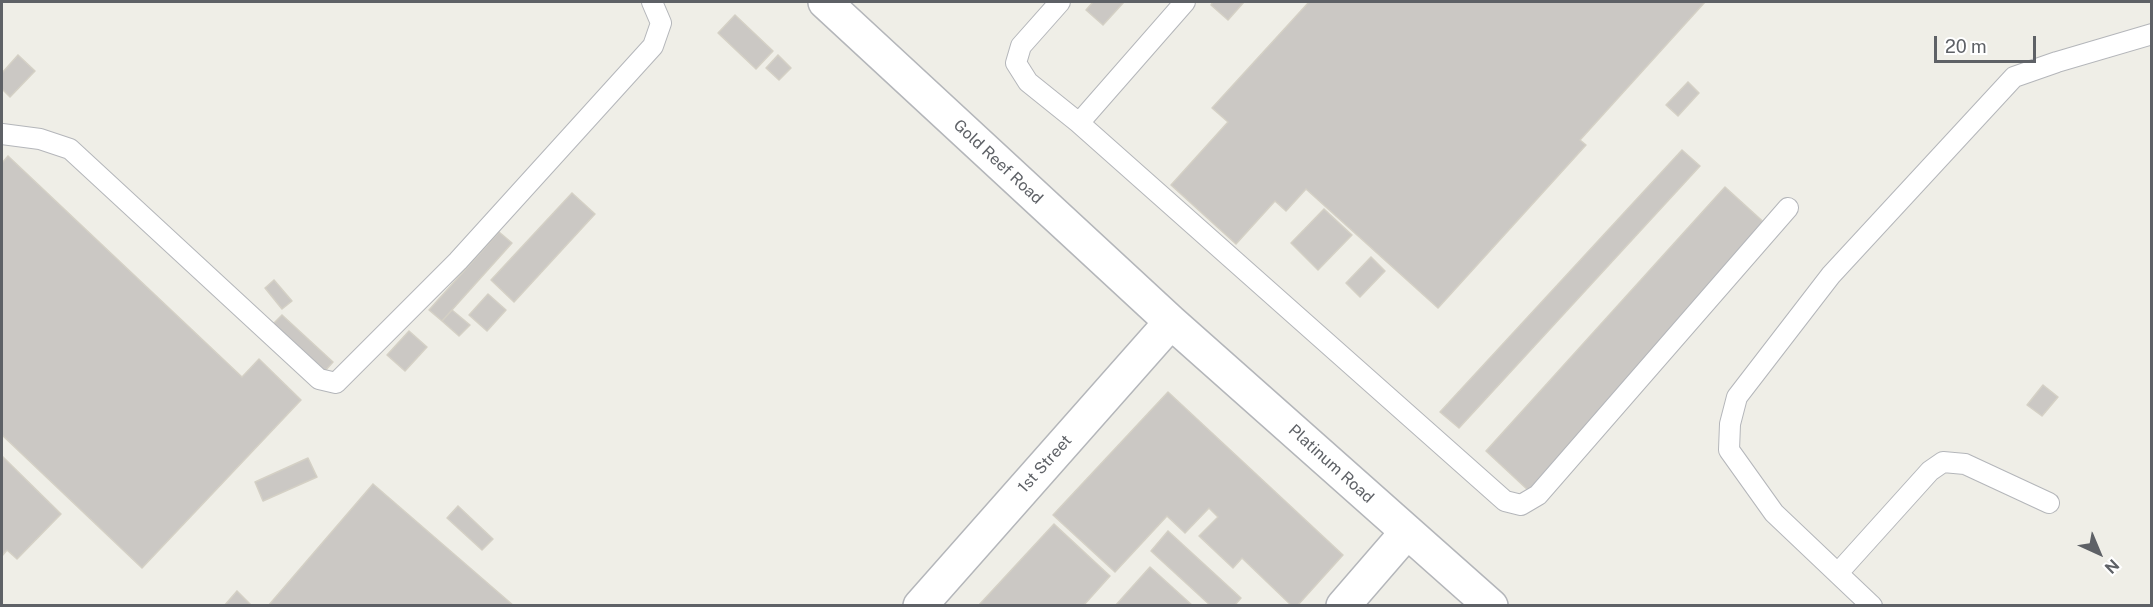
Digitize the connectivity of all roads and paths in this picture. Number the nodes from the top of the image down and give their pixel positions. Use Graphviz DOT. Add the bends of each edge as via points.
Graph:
graph roads {
  1 [pos="652,2"];
  2 [pos="1060,2"];
  3 [pos="1185,2"];
  4 [pos="842,7"];
  5 [pos="2151,34"];
  6 [pos="1079,123"];
  7 [pos="2,134"];
  8 [pos="1788,208"];
  9 [pos="1171,322"];
  10 [pos="2049,503"];
  11 [pos="1407,532"];
  12 [pos="1838,573"];
  13 [pos="920,606"];
  14 [pos="1343,606"];
  15 [pos="1491,606"];
  16 [pos="1872,606"];
  1 -- 7 [label="lane" via="661,23 653,46 458,261 336,383 320,379 70,149 40,139"];
  2 -- 6 [label="lane" via="1021,46 1016,63 1028,82"];
  3 -- 6 [label="lane"];
  4 -- 9 [label="street, Gold Reef Road"];
  5 -- 12 [label="lane" via="2013,77 1831,275 1737,397 1729,450 1774,513"];
  6 -- 8 [label="lane" via="1505,501 1521,505 1538,495"];
  9 -- 11 [label="street, Platinum Road"];
  9 -- 13 [label="street, 1st Street"];
  10 -- 12 [label="lane" via="1965,464 1943,462 1930,471"];
  11 -- 14 [label="street"];
  11 -- 15 [label="street, Platinum Road"];
  12 -- 16 [label="lane"];
}
